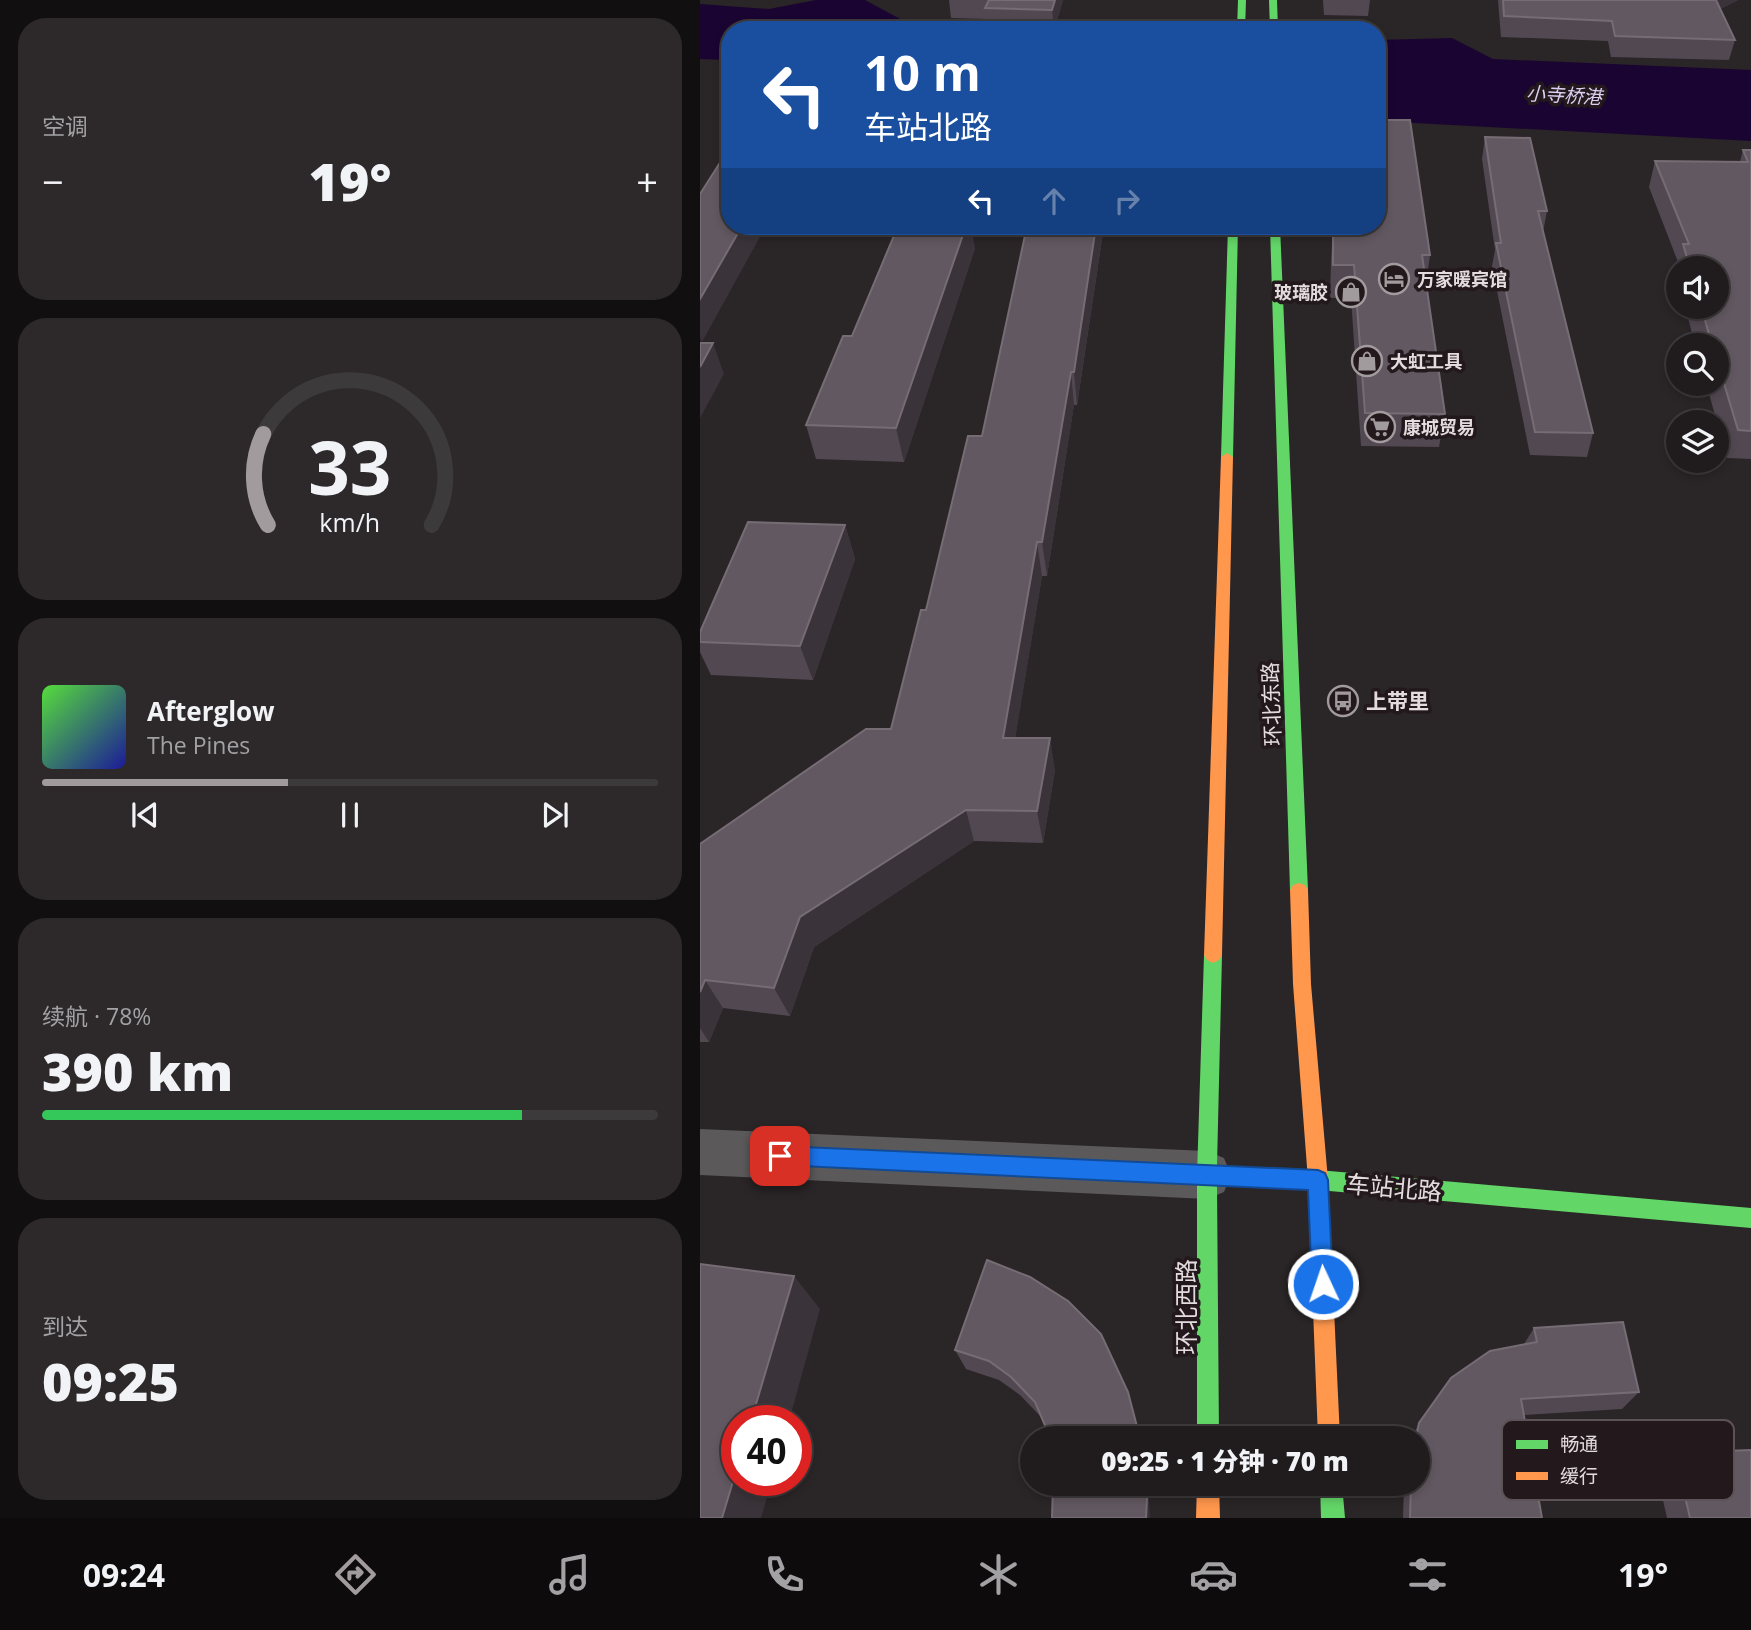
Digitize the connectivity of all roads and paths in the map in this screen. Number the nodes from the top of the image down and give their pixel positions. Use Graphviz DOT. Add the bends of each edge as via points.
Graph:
graph roads {
  1 [pos="1233,235"];
  2 [pos="1275,235"];
  3 [pos="700,1152"];
  4 [pos="1207,1175"];
  5 [pos="1318,1180"];
  6 [pos="1751,1218"];
  7 [pos="1208,1426"];
  8 [pos="1328,1426"];
  9 [pos="1208,1496"];
  10 [pos="1332,1496"];
  11 [pos="1208,1518"];
  12 [pos="1333,1518"];
  1 -- 4 [label="street"];
  2 -- 5 [label="street, 环北东路" via="1302,984"];
  3 -- 4 [label="street, 车站北路"];
  4 -- 5 [label="street, 车站北路"];
  4 -- 7 [label="street, 环北西路"];
  5 -- 6 [label="street, 车站北路"];
  5 -- 8 [label="street"];
  9 -- 11 [label="street"];
  10 -- 12 [label="street"];
}
